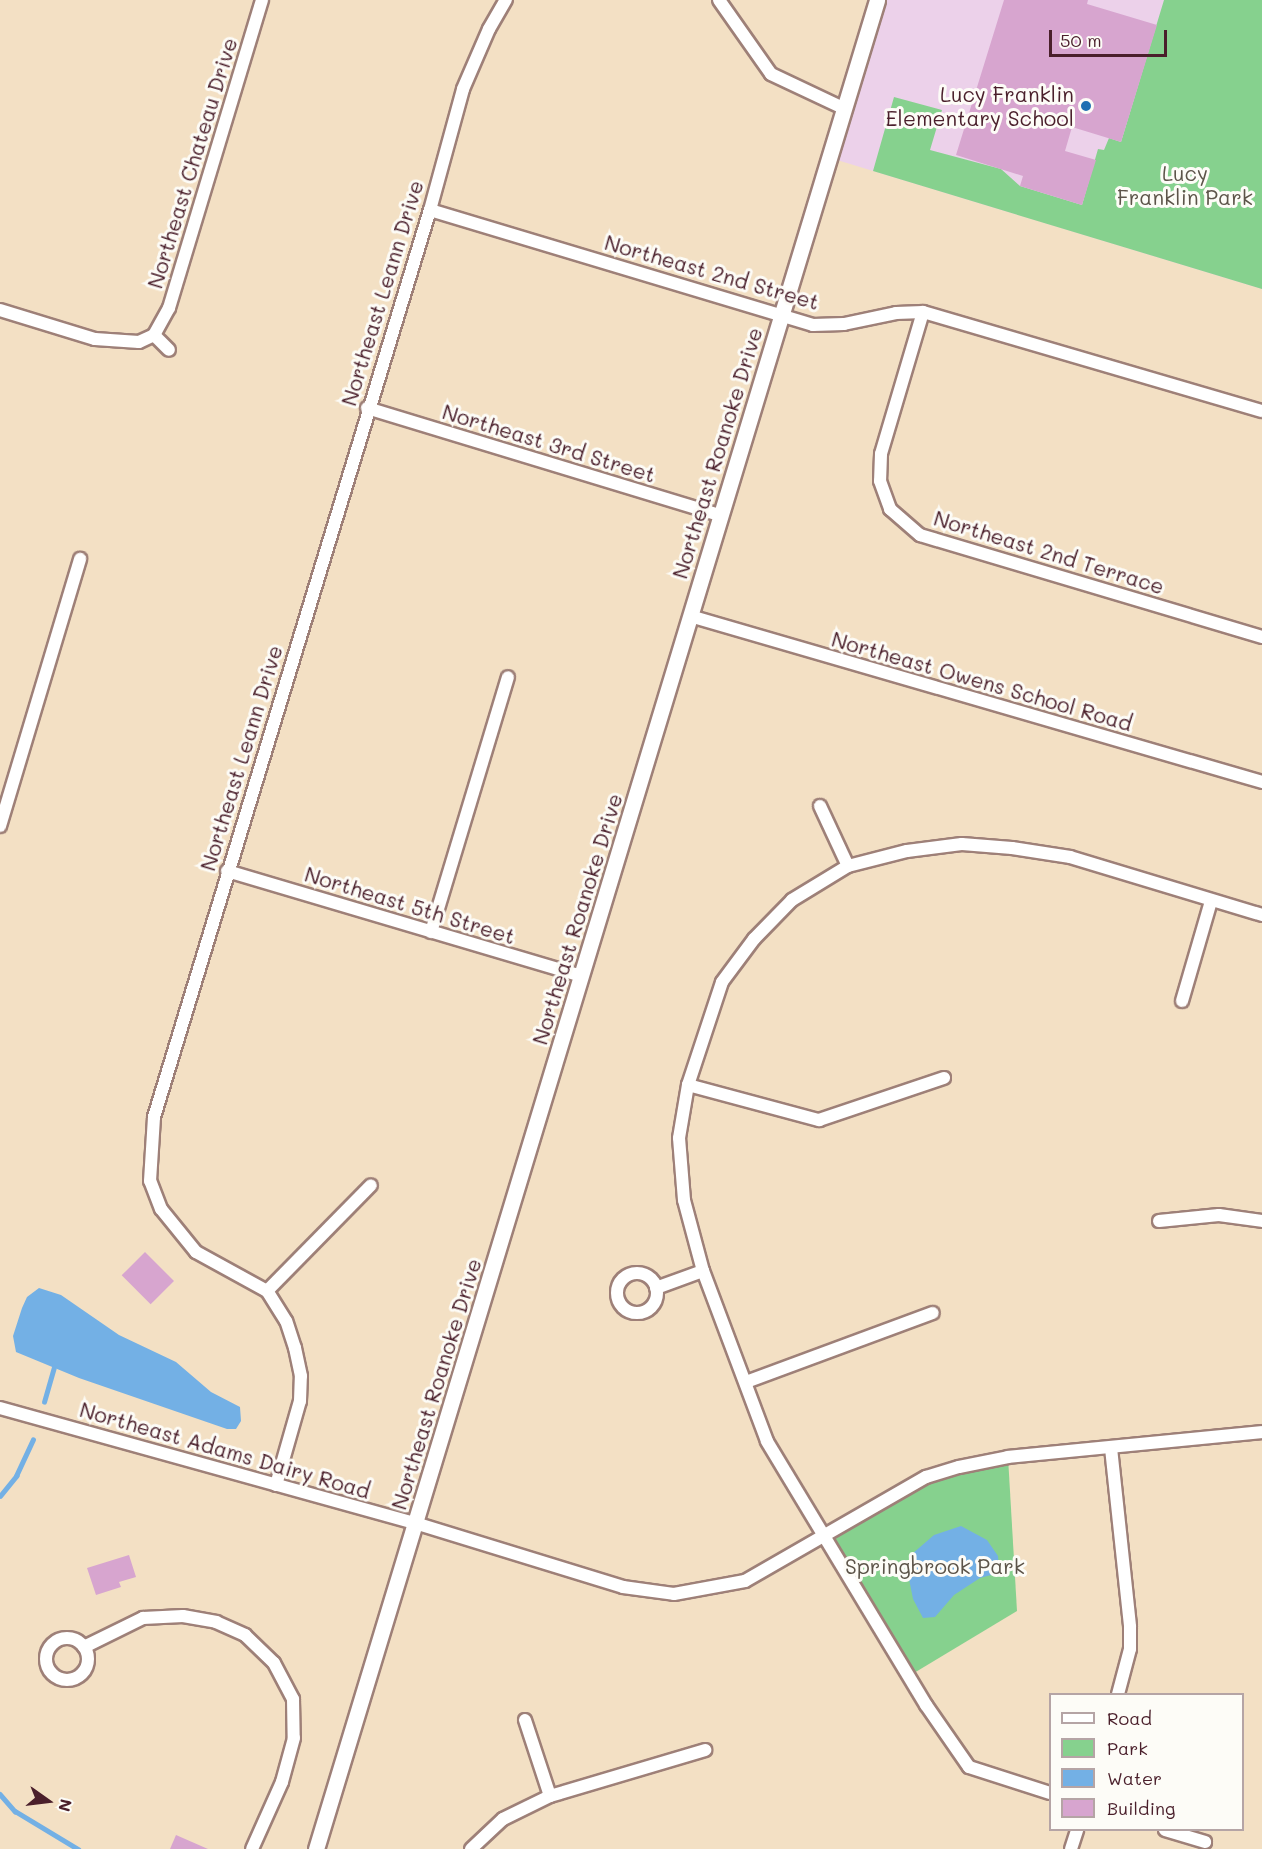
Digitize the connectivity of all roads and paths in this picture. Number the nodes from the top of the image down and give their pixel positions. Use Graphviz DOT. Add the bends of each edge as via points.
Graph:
graph roads {
  1 [pos="262,0"];
  2 [pos="506,0"];
  3 [pos="719,0"];
  4 [pos="877,0"];
  5 [pos="843,108"];
  6 [pos="430,210"];
  7 [pos="0,310"];
  8 [pos="923,312"];
  9 [pos="781,315"];
  10 [pos="154,335"];
  11 [pos="169,350"];
  12 [pos="367,408"];
  13 [pos="1262,411"];
  14 [pos="720,515"];
  15 [pos="80,559"];
  16 [pos="690,616"];
  17 [pos="1262,637"];
  18 [pos="508,677"];
  19 [pos="1262,783"];
  20 [pos="820,806"];
  21 [pos="0,826"];
  22 [pos="848,866"];
  23 [pos="227,871"];
  24 [pos="1210,901"];
  25 [pos="1262,915"];
  26 [pos="432,932"];
  27 [pos="582,976"];
  28 [pos="1182,1001"];
  29 [pos="944,1078"];
  30 [pos="688,1085"];
  31 [pos="371,1185"];
  32 [pos="1159,1221"];
  33 [pos="1262,1221"];
  34 [pos="703,1271"];
  35 [pos="656,1288"];
  36 [pos="267,1291"];
  37 [pos="933,1313"];
  38 [pos="746,1382"];
  39 [pos="0,1408"];
  40 [pos="1262,1432"];
  41 [pos="1111,1448"];
  42 [pos="276,1485"];
  43 [pos="415,1523"];
  44 [pos="824,1538"];
  45 [pos="84,1647"];
  46 [pos="1119,1693"];
  47 [pos="525,1720"];
  48 [pos="705,1750"];
  49 [pos="1049,1793"];
  50 [pos="550,1796"];
  51 [pos="1077,1831"];
  52 [pos="1168,1831"];
  53 [pos="1205,1842"];
  54 [pos="252,1849"];
  55 [pos="316,1849"];
  56 [pos="471,1849"];
  57 [pos="1071,1849"];
  1 -- 10 [label="street, Northeast Chateau Drive" via="169,308"];
  2 -- 6 [label="street, Northeast Leann Drive" via="463,88"];
  3 -- 5 [label="street" via="771,74"];
  4 -- 5 [label="street, Northeast Roanoke Drive"];
  5 -- 9 [label="street, Northeast Roanoke Drive"];
  6 -- 9 [label="street, Northeast 2nd Street"];
  6 -- 12 [label="street, Northeast Leann Drive"];
  7 -- 10 [label="street" via="106,341 139,342"];
  8 -- 9 [label="street, Northeast 2nd Street" via="813,325"];
  8 -- 13 [label="street, Northeast 2nd Street"];
  8 -- 17 [label="street, Northeast 2nd Terrace" via="881,454 880,481 890,508 920,535"];
  9 -- 14 [label="street, Northeast Roanoke Drive"];
  10 -- 11 [label="street"];
  12 -- 14 [label="street, Northeast 3rd Street"];
  12 -- 23 [label="street, Northeast Leann Drive"];
  14 -- 16 [label="street, Northeast Roanoke Drive"];
  15 -- 21 [label="street"];
  16 -- 19 [label="street, Northeast Owens School Road"];
  16 -- 27 [label="street, Northeast Roanoke Drive"];
  18 -- 26 [label="street"];
  20 -- 22 [label="street"];
  22 -- 24 [label="street" via="907,851 962,844 1012,848 1070,857"];
  22 -- 30 [label="street" via="792,900 722,982"];
  23 -- 26 [label="street, Northeast 5th Street"];
  23 -- 36 [label="street, Northeast Leann Drive" via="154,1117 150,1182 161,1209 196,1251"];
  24 -- 25 [label="street"];
  24 -- 28 [label="street"];
  26 -- 27 [label="street, Northeast 5th Street"];
  27 -- 43 [label="street, Northeast Roanoke Drive"];
  29 -- 30 [label="street" via="819,1120"];
  30 -- 34 [label="street" via="679,1138 684,1200"];
  31 -- 36 [label="street"];
  32 -- 33 [label="street" via="1219,1215"];
  34 -- 35 [label="street"];
  34 -- 38 [label="street"];
  36 -- 42 [label="street, Northeast Leann Drive" via="286,1321 301,1376 300,1401"];
  37 -- 38 [label="street"];
  38 -- 44 [label="street" via="766,1441"];
  39 -- 42 [label="street, Northeast Adams Dairy Road"];
  40 -- 41 [label="street, Northeast Adams Dairy Road"];
  41 -- 44 [label="street, Northeast Adams Dairy Road" via="1008,1457 926,1477"];
  41 -- 46 [label="street" via="1130,1627 1130,1649"];
  42 -- 43 [label="street, Northeast Adams Dairy Road"];
  43 -- 44 [label="street, Northeast Adams Dairy Road" via="623,1587 674,1594 745,1581"];
  43 -- 55 [label="street, Northeast Roanoke Drive"];
  44 -- 49 [label="street" via="926,1705 969,1767"];
  45 -- 54 [label="street" via="143,1618 183,1616 216,1622 246,1635 273,1663 293,1699 294,1738 282,1782"];
  47 -- 50 [label="street"];
  48 -- 50 [label="street"];
  50 -- 56 [label="street" via="503,1820"];
  51 -- 57 [label="street"];
  52 -- 53 [label="street"];
}
